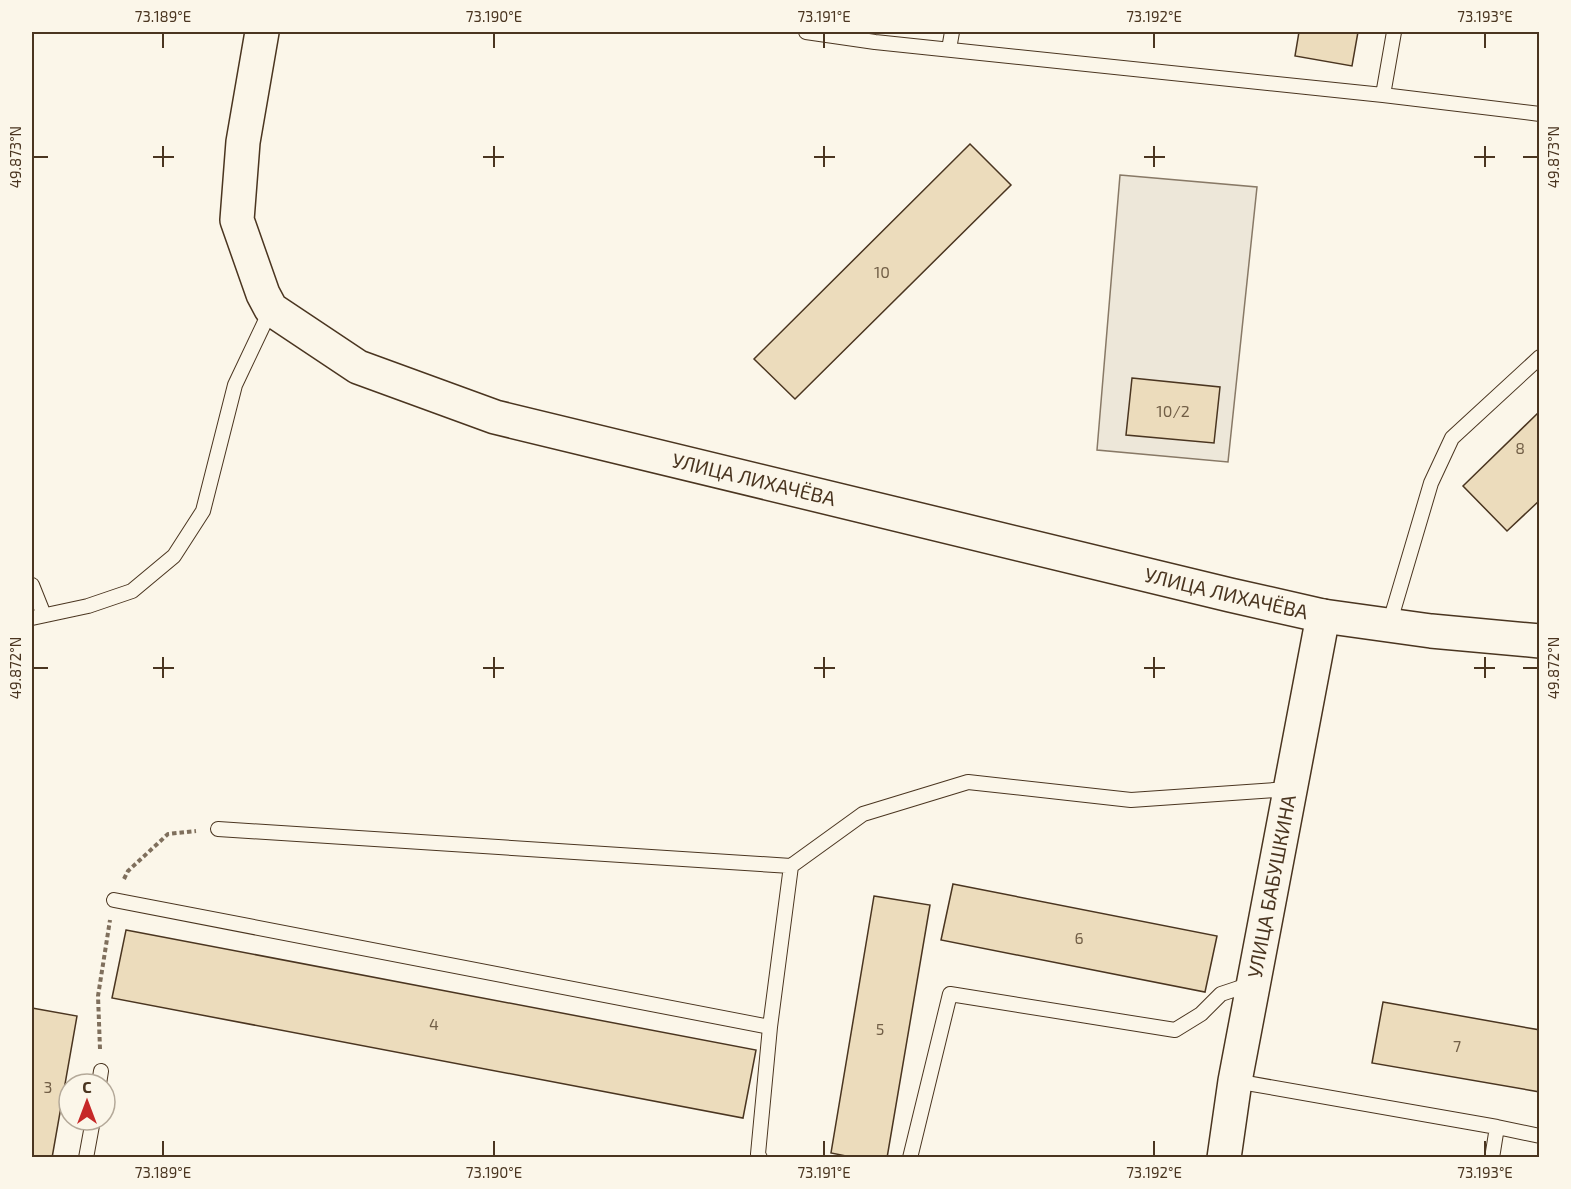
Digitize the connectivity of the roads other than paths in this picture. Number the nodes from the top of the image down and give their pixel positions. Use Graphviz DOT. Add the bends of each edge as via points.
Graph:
graph roads {
  1 [pos="262,32"];
  2 [pos="806,32"];
  3 [pos="952,32"];
  4 [pos="1394,32"];
  5 [pos="949,49"];
  6 [pos="1383,95"];
  7 [pos="1539,114"];
  8 [pos="271,309"];
  9 [pos="1539,357"];
  10 [pos="32,585"];
  11 [pos="38,616"];
  12 [pos="1323,616"];
  13 [pos="1389,625"];
  14 [pos="1539,641"];
  15 [pos="1290,789"];
  16 [pos="218,829"];
  17 [pos="791,866"];
  18 [pos="114,900"];
  19 [pos="1253,984"];
  20 [pos="770,1028"];
  21 [pos="1234,1081"];
  22 [pos="1497,1127"];
  23 [pos="91,1132"];
  24 [pos="1539,1137"];
  25 [pos="86,1158"];
  26 [pos="760,1158"];
  27 [pos="910,1158"];
  28 [pos="1224,1158"];
  29 [pos="1492,1158"];
  1 -- 8 [label="street" via="243,142 237,220"];
  2 -- 5 [label="lane"];
  3 -- 5 [label="lane"];
  4 -- 6 [label="lane"];
  5 -- 6 [label="lane"];
  6 -- 7 [label="lane"];
  8 -- 11 [label="lane" via="236,385 203,511 174,556 132,591 88,606"];
  8 -- 12 [label="street, УЛИЦА ЛИХАЧЁВА" via="358,367 495,417"];
  9 -- 13 [label="lane" via="1452,438 1431,483"];
  10 -- 11 [label="lane"];
  12 -- 13 [label="street, УЛИЦА ЛИХАЧЁВА"];
  12 -- 15 [label="street, УЛИЦА БАБУШКИНА"];
  13 -- 14 [label="street, УЛИЦА ЛИХАЧЁВА"];
  15 -- 17 [label="lane" via="1131,800 968,782 863,814"];
  15 -- 19 [label="street, УЛИЦА БАБУШКИНА"];
  16 -- 17 [label="lane"];
  17 -- 20 [label="lane"];
  18 -- 20 [label="lane"];
  19 -- 21 [label="street, УЛИЦА БАБУШКИНА"];
  19 -- 27 [label="lane" via="1221,994 1201,1014 1175,1030 950,994"];
  20 -- 26 [label="lane"];
  21 -- 22 [label="lane"];
  21 -- 28 [label="street, УЛИЦА БАБУШКИНА"];
  22 -- 24 [label="lane"];
  22 -- 29 [label="lane"];
  23 -- 25 [label="lane"];
}
